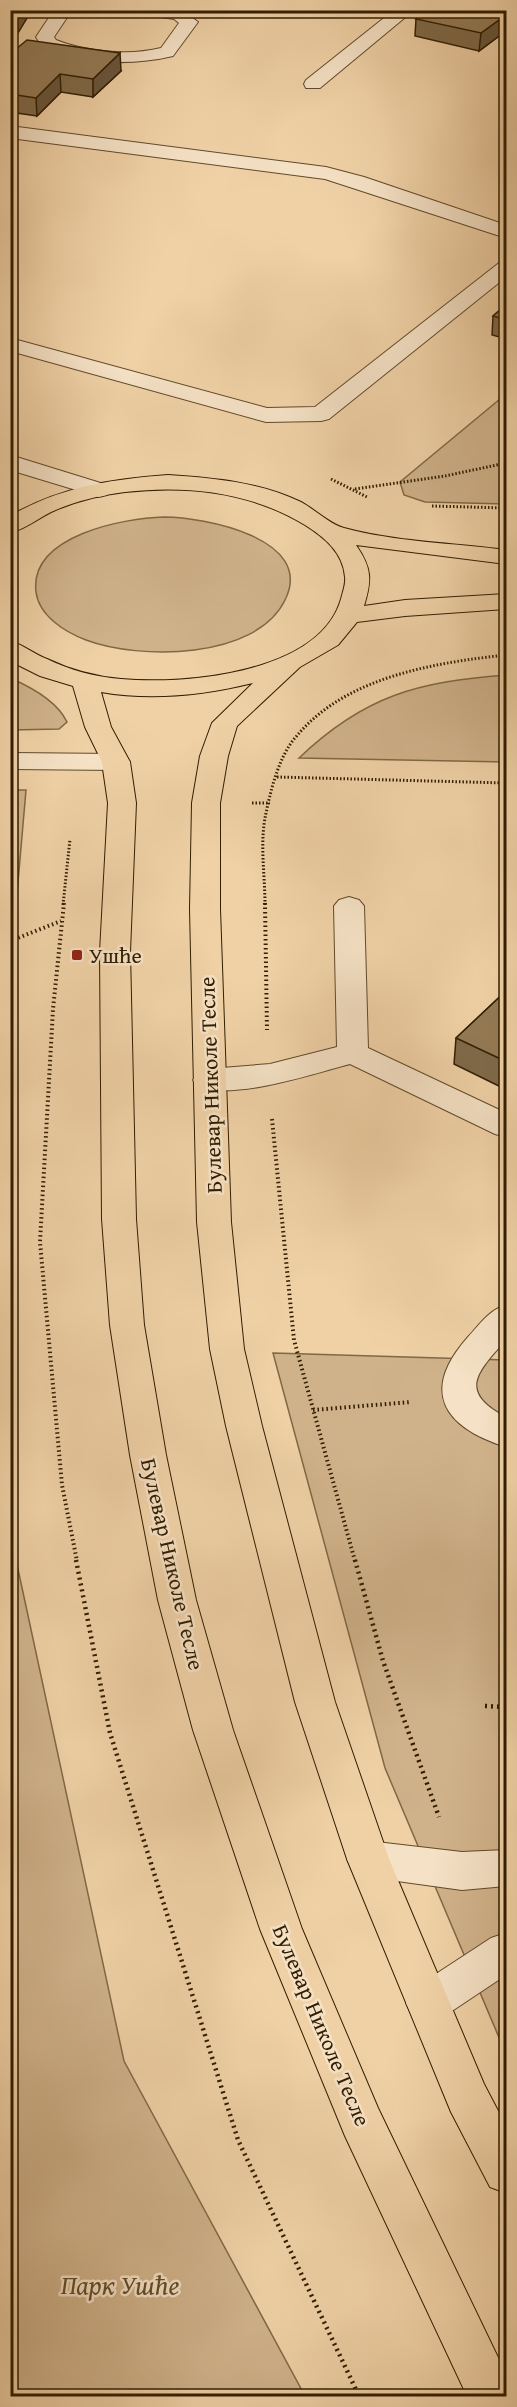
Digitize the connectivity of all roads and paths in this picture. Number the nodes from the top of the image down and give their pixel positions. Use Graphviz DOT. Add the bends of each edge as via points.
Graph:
graph roads {
  1 [pos="63,10"];
  2 [pos="149,10"];
  3 [pos="406,10"];
  4 [pos="313,84"];
  5 [pos="10,132"];
  6 [pos="507,232"];
  7 [pos="507,267"];
  8 [pos="10,344"];
  9 [pos="10,462"];
  10 [pos="507,463"];
  11 [pos="355,489"];
  12 [pos="99,490"];
  13 [pos="424,506"];
  14 [pos="507,508"];
  15 [pos="10,526"];
  16 [pos="335,534"];
  17 [pos="507,557"];
  18 [pos="507,602"];
  19 [pos="348,616"];
  20 [pos="10,649"];
  21 [pos="507,656"];
  22 [pos="290,663"];
  23 [pos="84,681"];
  24 [pos="10,761"];
  25 [pos="116,762"];
  26 [pos="278,777"];
  27 [pos="507,783"];
  28 [pos="349,906"];
  29 [pos="61,921"];
  30 [pos="10,941"];
  31 [pos="353,1053"];
  32 [pos="270,1075"];
  33 [pos="209,1080"];
  34 [pos="507,1126"];
  35 [pos="507,1318"];
  36 [pos="507,1433"];
  37 [pos="484,1706"];
  38 [pos="507,1707"];
  39 [pos="368,1859"];
  40 [pos="507,1868"];
  41 [pos="462,1870"];
  42 [pos="507,1952"];
  43 [pos="428,2003"];
  44 [pos="507,2171"];
  45 [pos="492,2397"];
  1 -- 2 [label="street" via="45,37 49,44 64,50 137,58 167,52 189,22 179,15"];
  3 -- 4 [label="street"];
  5 -- 6 [label="street" via="326,173"];
  7 -- 8 [label="street" via="321,414 266,415"];
  9 -- 12 [label="street"];
  10 -- 11 [label="path"];
  12 -- 15 [label="main road" via="54,503"];
  12 -- 16 [label="main road" via="185,483 242,490 294,507"];
  13 -- 14 [label="path"];
  16 -- 17 [label="main road"];
  16 -- 19 [label="main road" via="355,565 358,582"];
  18 -- 19 [label="main road"];
  19 -- 22 [label="main road" via="315,649"];
  20 -- 23 [label="main road" via="50,670"];
  21 -- 26 [label="path" via="459,660 362,689 326,711 294,738"];
  22 -- 23 [label="main road" via="260,674 192,687 146,689"];
  22 -- 33 [label="main road, Булевар Николе Тесле" via="225,723 214,756 206,803"];
  23 -- 25 [label="main road, Булевар Николе Тесле" via="98,727"];
  24 -- 25 [label="street"];
  25 -- 45 [label="main road, Булевар Николе Тесле" via="122,803 115,952 119,1219 127,1325 177,1600 213,1730 281,1929 361,2121"];
  26 -- 27 [label="path"];
  26 -- 32 [label="path" via="264,824"];
  28 -- 31 [label="street"];
  29 -- 30 [label="path"];
  31 -- 32 [label="street"];
  31 -- 34 [label="street"];
  32 -- 33 [label="street"];
  32 -- 41 [label="path" via="294,1340 383,1661 441,1823"];
  33 -- 39 [label="main road, Булевар Николе Тесле" via="214,1222 227,1349 315,1702"];
  35 -- 36 [label="street" via="461,1369 458,1383 460,1397 472,1414"];
  37 -- 38 [label="path"];
  39 -- 41 [label="street"];
  39 -- 43 [label="main road, Булевар Николе Тесле"];
  40 -- 41 [label="street"];
  42 -- 43 [label="street"];
  43 -- 44 [label="main road, Булевар Николе Тесле" via="467,2097"];
}
